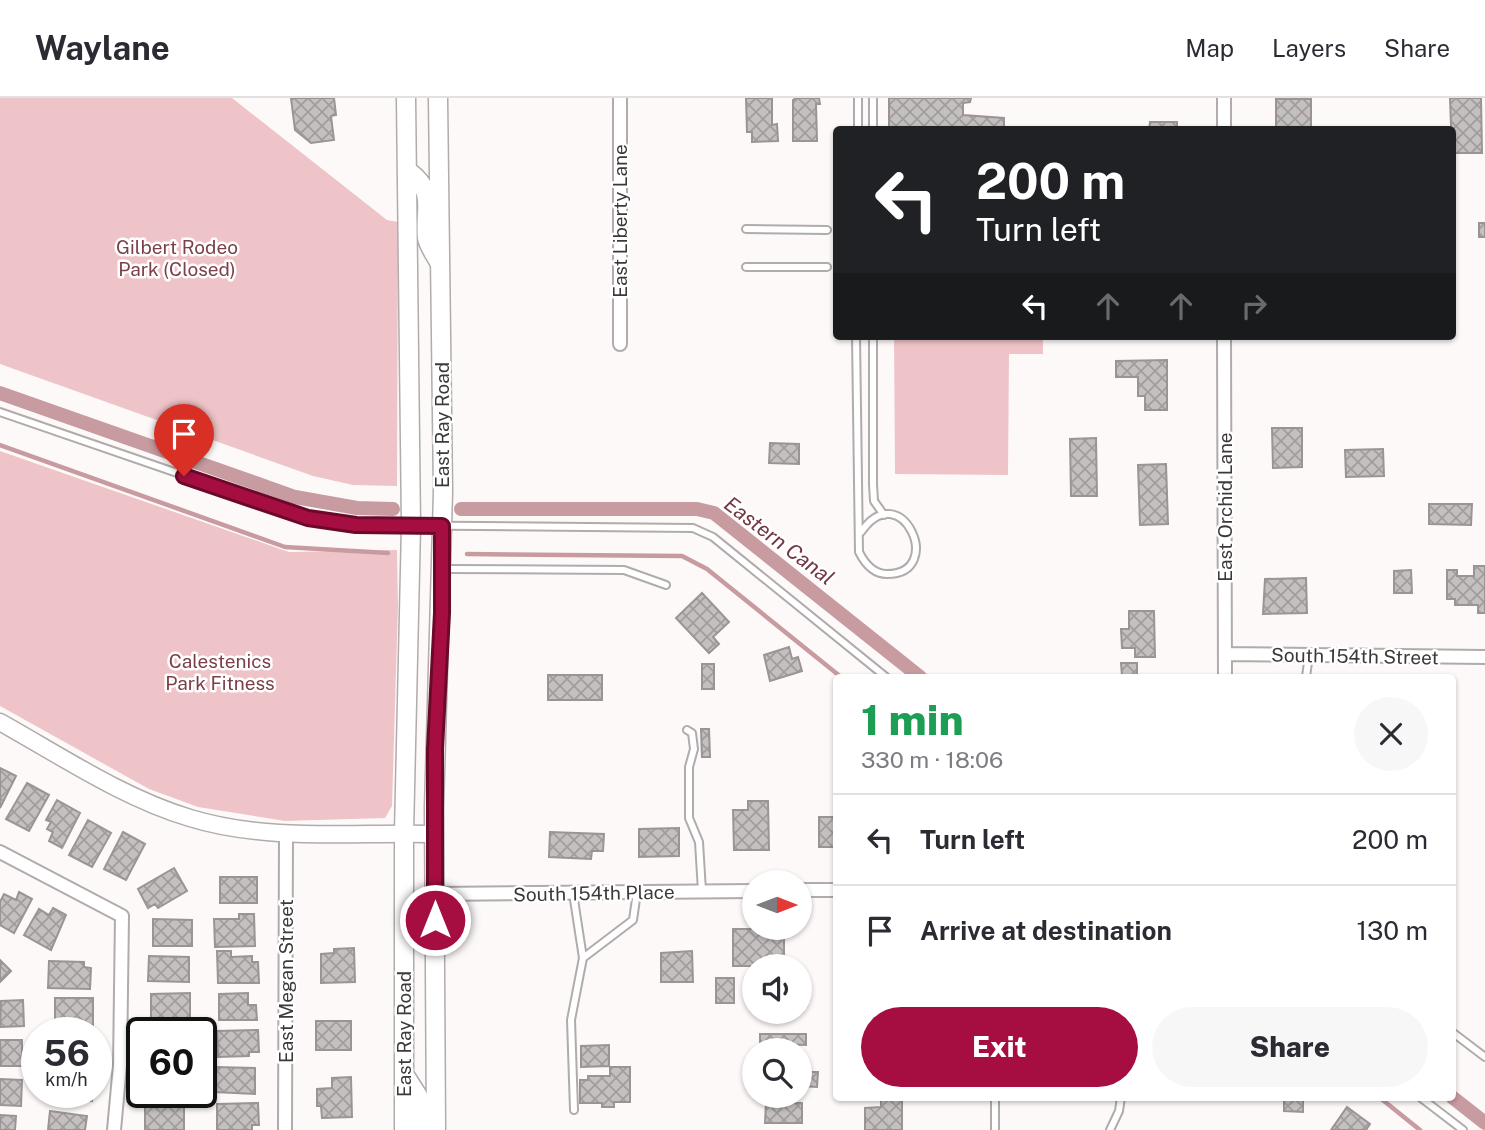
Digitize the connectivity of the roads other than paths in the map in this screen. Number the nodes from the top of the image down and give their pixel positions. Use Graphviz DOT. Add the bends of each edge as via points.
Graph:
graph roads {
  1 [pos="406,98"];
  2 [pos="438,98"];
  3 [pos="620,98"];
  4 [pos="859,98"];
  5 [pos="873,98"];
  6 [pos="1224,98"];
  7 [pos="858,126"];
  8 [pos="873,126"];
  9 [pos="1224,126"];
  10 [pos="408,171"];
  11 [pos="746,229"];
  12 [pos="827,230"];
  13 [pos="442,267"];
  14 [pos="746,267"];
  15 [pos="827,267"];
  16 [pos="856,340"];
  17 [pos="873,340"];
  18 [pos="1224,340"];
  19 [pos="620,344"];
  20 [pos="0,412"];
  21 [pos="884,515"];
  22 [pos="411,526"];
  23 [pos="442,526"];
  24 [pos="860,532"];
  25 [pos="442,569"];
  26 [pos="666,585"];
  27 [pos="1225,654"];
  28 [pos="1309,655"];
  29 [pos="1485,657"];
  30 [pos="882,674"];
  31 [pos="1225,674"];
  32 [pos="1306,674"];
  33 [pos="0,722"];
  34 [pos="687,730"];
  35 [pos="286,833"];
  36 [pos="404,833"];
  37 [pos="434,834"];
  38 [pos="0,852"];
  39 [pos="812,890"];
  40 [pos="833,890"];
  41 [pos="702,891"];
  42 [pos="742,891"];
  43 [pos="637,892"];
  44 [pos="573,893"];
  45 [pos="435,894"];
  46 [pos="583,958"];
  47 [pos="1456,1035"];
  48 [pos="1485,1057"];
  49 [pos="404,1074"];
  50 [pos="995,1101"];
  51 [pos="1120,1101"];
  52 [pos="1425,1101"];
  53 [pos="574,1110"];
  54 [pos="114,1130"];
  55 [pos="285,1130"];
  56 [pos="404,1130"];
  57 [pos="419,1130"];
  58 [pos="436,1130"];
  59 [pos="995,1130"];
  60 [pos="1110,1130"];
  61 [pos="1463,1130"];
  1 -- 10 [label="main road, East Ray Road"];
  2 -- 13 [label="main road, East Ray Road"];
  3 -- 19 [label="street, East Liberty Lane"];
  4 -- 7 [label="lane"];
  5 -- 8 [label="lane"];
  6 -- 9 [label="street"];
  10 -- 13 [label="main road" via="426,189 428,241"];
  10 -- 22 [label="main road, East Ray Road"];
  11 -- 12 [label="lane"];
  13 -- 23 [label="main road, East Ray Road"];
  14 -- 15 [label="lane"];
  16 -- 24 [label="lane"];
  17 -- 21 [label="lane" via="874,501"];
  18 -- 27 [label="street, East Orchid Lane"];
  20 -- 22 [label="lane" via="308,518"];
  21 -- 24 [label="lane"];
  21 -- 24 [label="lane" via="903,519 915,533 916,552 906,567 889,574 870,569 859,552"];
  22 -- 23 [label="lane"];
  22 -- 36 [label="main road, East Ray Road"];
  23 -- 25 [label="main road, East Ray Road"];
  23 -- 30 [label="lane" via="693,528 713,537"];
  25 -- 26 [label="lane" via="624,570"];
  25 -- 37 [label="main road, East Ray Road"];
  27 -- 28 [label="street, South 154th Street"];
  27 -- 31 [label="street, East Orchid Lane"];
  28 -- 29 [label="street, South 154th Street"];
  28 -- 32 [label="lane"];
  33 -- 35 [label="street" via="140,800 223,826"];
  34 -- 41 [label="lane" via="694,741 688,767 689,818 699,842"];
  35 -- 36 [label="street"];
  35 -- 55 [label="street, East Megan Street"];
  36 -- 37 [label="street"];
  36 -- 49 [label="main road, East Ray Road"];
  37 -- 45 [label="main road, East Ray Road"];
  38 -- 54 [label="street" via="122,916 120,1065"];
  39 -- 40 [label="street"];
  41 -- 42 [label="street, South 154th Place"];
  41 -- 43 [label="street, South 154th Place"];
  43 -- 44 [label="street, South 154th Place"];
  43 -- 46 [label="lane" via="633,920"];
  44 -- 45 [label="street, South 154th Place"];
  44 -- 46 [label="lane"];
  45 -- 58 [label="main road, East Ray Road"];
  46 -- 53 [label="lane" via="571,1020"];
  47 -- 48 [label="lane"];
  49 -- 56 [label="main road, East Ray Road"];
  49 -- 57 [label="main road" via="418,1096"];
  50 -- 59 [label="lane"];
  51 -- 60 [label="lane"];
  52 -- 61 [label="lane"];
}
